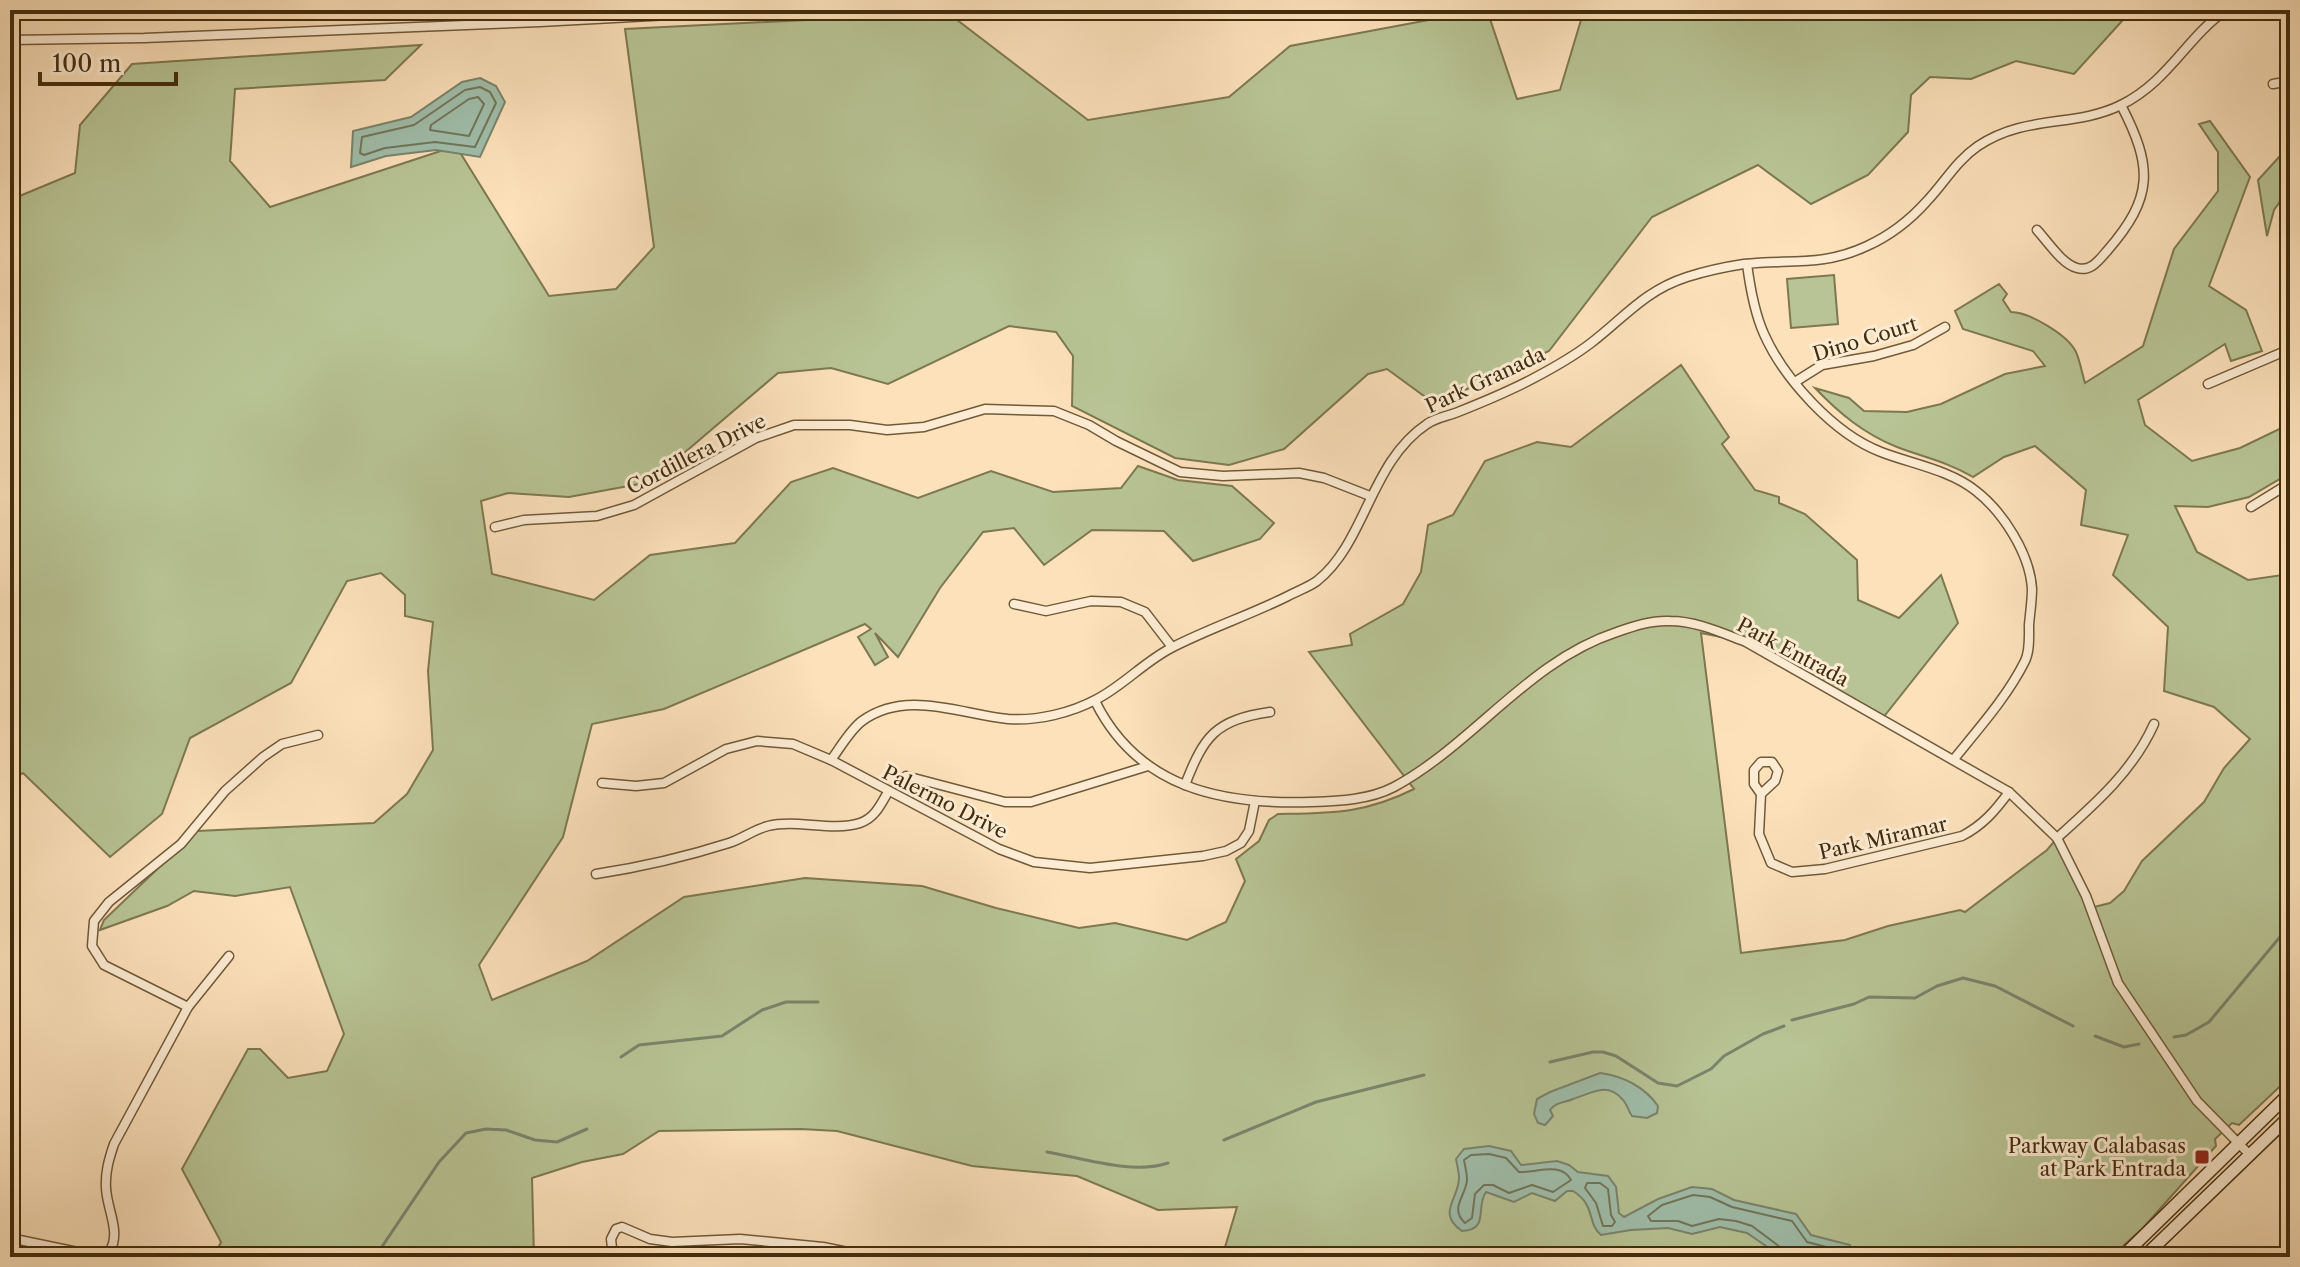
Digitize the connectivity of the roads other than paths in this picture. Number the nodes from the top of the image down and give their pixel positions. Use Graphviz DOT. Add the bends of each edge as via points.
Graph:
graph roads {
  1 [pos="762,10"];
  2 [pos="2226,10"];
  3 [pos="10,40"];
  4 [pos="2290,81"];
  5 [pos="2273,84"];
  6 [pos="2121,105"];
  7 [pos="2037,230"];
  8 [pos="1747,264"];
  9 [pos="1945,327"];
  10 [pos="2290,349"];
  11 [pos="1795,382"];
  12 [pos="2208,384"];
  13 [pos="2290,483"];
  14 [pos="1370,496"];
  15 [pos="2251,507"];
  16 [pos="495,527"];
  17 [pos="1014,604"];
  18 [pos="1172,647"];
  19 [pos="1095,701"];
  20 [pos="1270,712"];
  21 [pos="2154,724"];
  22 [pos="318,735"];
  23 [pos="1954,759"];
  24 [pos="831,760"];
  25 [pos="1148,766"];
  26 [pos="906,776"];
  27 [pos="602,783"];
  28 [pos="1185,785"];
  29 [pos="888,792"];
  30 [pos="2009,792"];
  31 [pos="1761,794"];
  32 [pos="1255,801"];
  33 [pos="2057,838"];
  34 [pos="596,874"];
  35 [pos="229,956"];
  36 [pos="188,1007"];
  37 [pos="2290,1093"];
  38 [pos="2290,1116"];
  39 [pos="2237,1143"];
  40 [pos="2250,1155"];
  41 [pos="10,1238"];
  42 [pos="613,1257"];
  43 [pos="872,1257"];
  44 [pos="2122,1257"];
  45 [pos="2144,1257"];
  1 -- 3 [label="street"];
  2 -- 6 [label="street, Park Granada" via="2208,22 2168,71"];
  4 -- 5 [label="street"];
  6 -- 7 [label="street" via="2135,132 2144,170 2140,202 2126,230 2096,264 2084,269 2073,268"];
  6 -- 8 [label="street, Park Granada" via="1996,135 1954,167 1927,202 1898,227 1844,256"];
  8 -- 11 [label="street" via="1762,331"];
  8 -- 14 [label="street, Park Granada" via="1661,287 1591,343 1533,379 1428,423 1402,446"];
  9 -- 11 [label="street, Dino Court" via="1913,345 1822,365"];
  10 -- 12 [label="street"];
  11 -- 23 [label="street" via="1835,424 1878,451 1976,490 2008,524 2022,555 2032,587 2027,658"];
  13 -- 15 [label="street"];
  14 -- 16 [label="street, Cordillera Drive" via="1299,473 1180,472 1054,411 985,409 924,427 794,425 756,438 634,505 597,516"];
  14 -- 18 [label="street, Park Granada" via="1350,540 1317,581"];
  17 -- 18 [label="street" via="1046,611 1091,601 1121,602 1145,612"];
  18 -- 19 [label="street, Park Granada"];
  19 -- 24 [label="street, Park Granada" via="1045,718 1010,719 900,705 861,722"];
  19 -- 25 [label="street, Park Entrada" via="1117,737"];
  20 -- 28 [label="street" via="1213,731 1200,747"];
  21 -- 33 [label="street" via="2143,750 2115,784"];
  22 -- 36 [label="street" via="282,744 263,757 225,791 181,844 109,902 94,921 92,946 104,965"];
  23 -- 30 [label="street, Park Entrada"];
  23 -- 32 [label="street, Park Entrada" via="1746,642 1672,621 1634,626 1569,651 1430,766 1390,789 1356,799"];
  24 -- 27 [label="street, Palermo Drive" via="793,744 757,741 726,749 664,783"];
  24 -- 29 [label="street, Palermo Drive"];
  25 -- 26 [label="street" via="1031,802 1005,802"];
  25 -- 28 [label="street, Park Entrada"];
  28 -- 32 [label="street, Park Entrada"];
  29 -- 32 [label="street, Palermo Drive" via="999,849 1034,862 1090,868 1226,851 1249,831"];
  29 -- 34 [label="street" via="878,811 864,822 769,826 690,856"];
  30 -- 31 [label="street, Park Miramar" via="1978,827 1962,836 1792,872 1771,863 1759,834"];
  30 -- 33 [label="street, Park Entrada"];
  33 -- 39 [label="street, Park Entrada" via="2086,896 2118,983 2197,1101"];
  35 -- 36 [label="street"];
  36 -- 41 [label="street" via="106,1168 115,1235 110,1251 92,1255"];
  37 -- 39 [label="street"];
  38 -- 40 [label="street"];
  39 -- 40 [label="street, Park Entrada"];
  39 -- 44 [label="street"];
  40 -- 45 [label="street"];
  42 -- 43 [label="street" via="611,1239 622,1227 672,1242 740,1239"];
}
